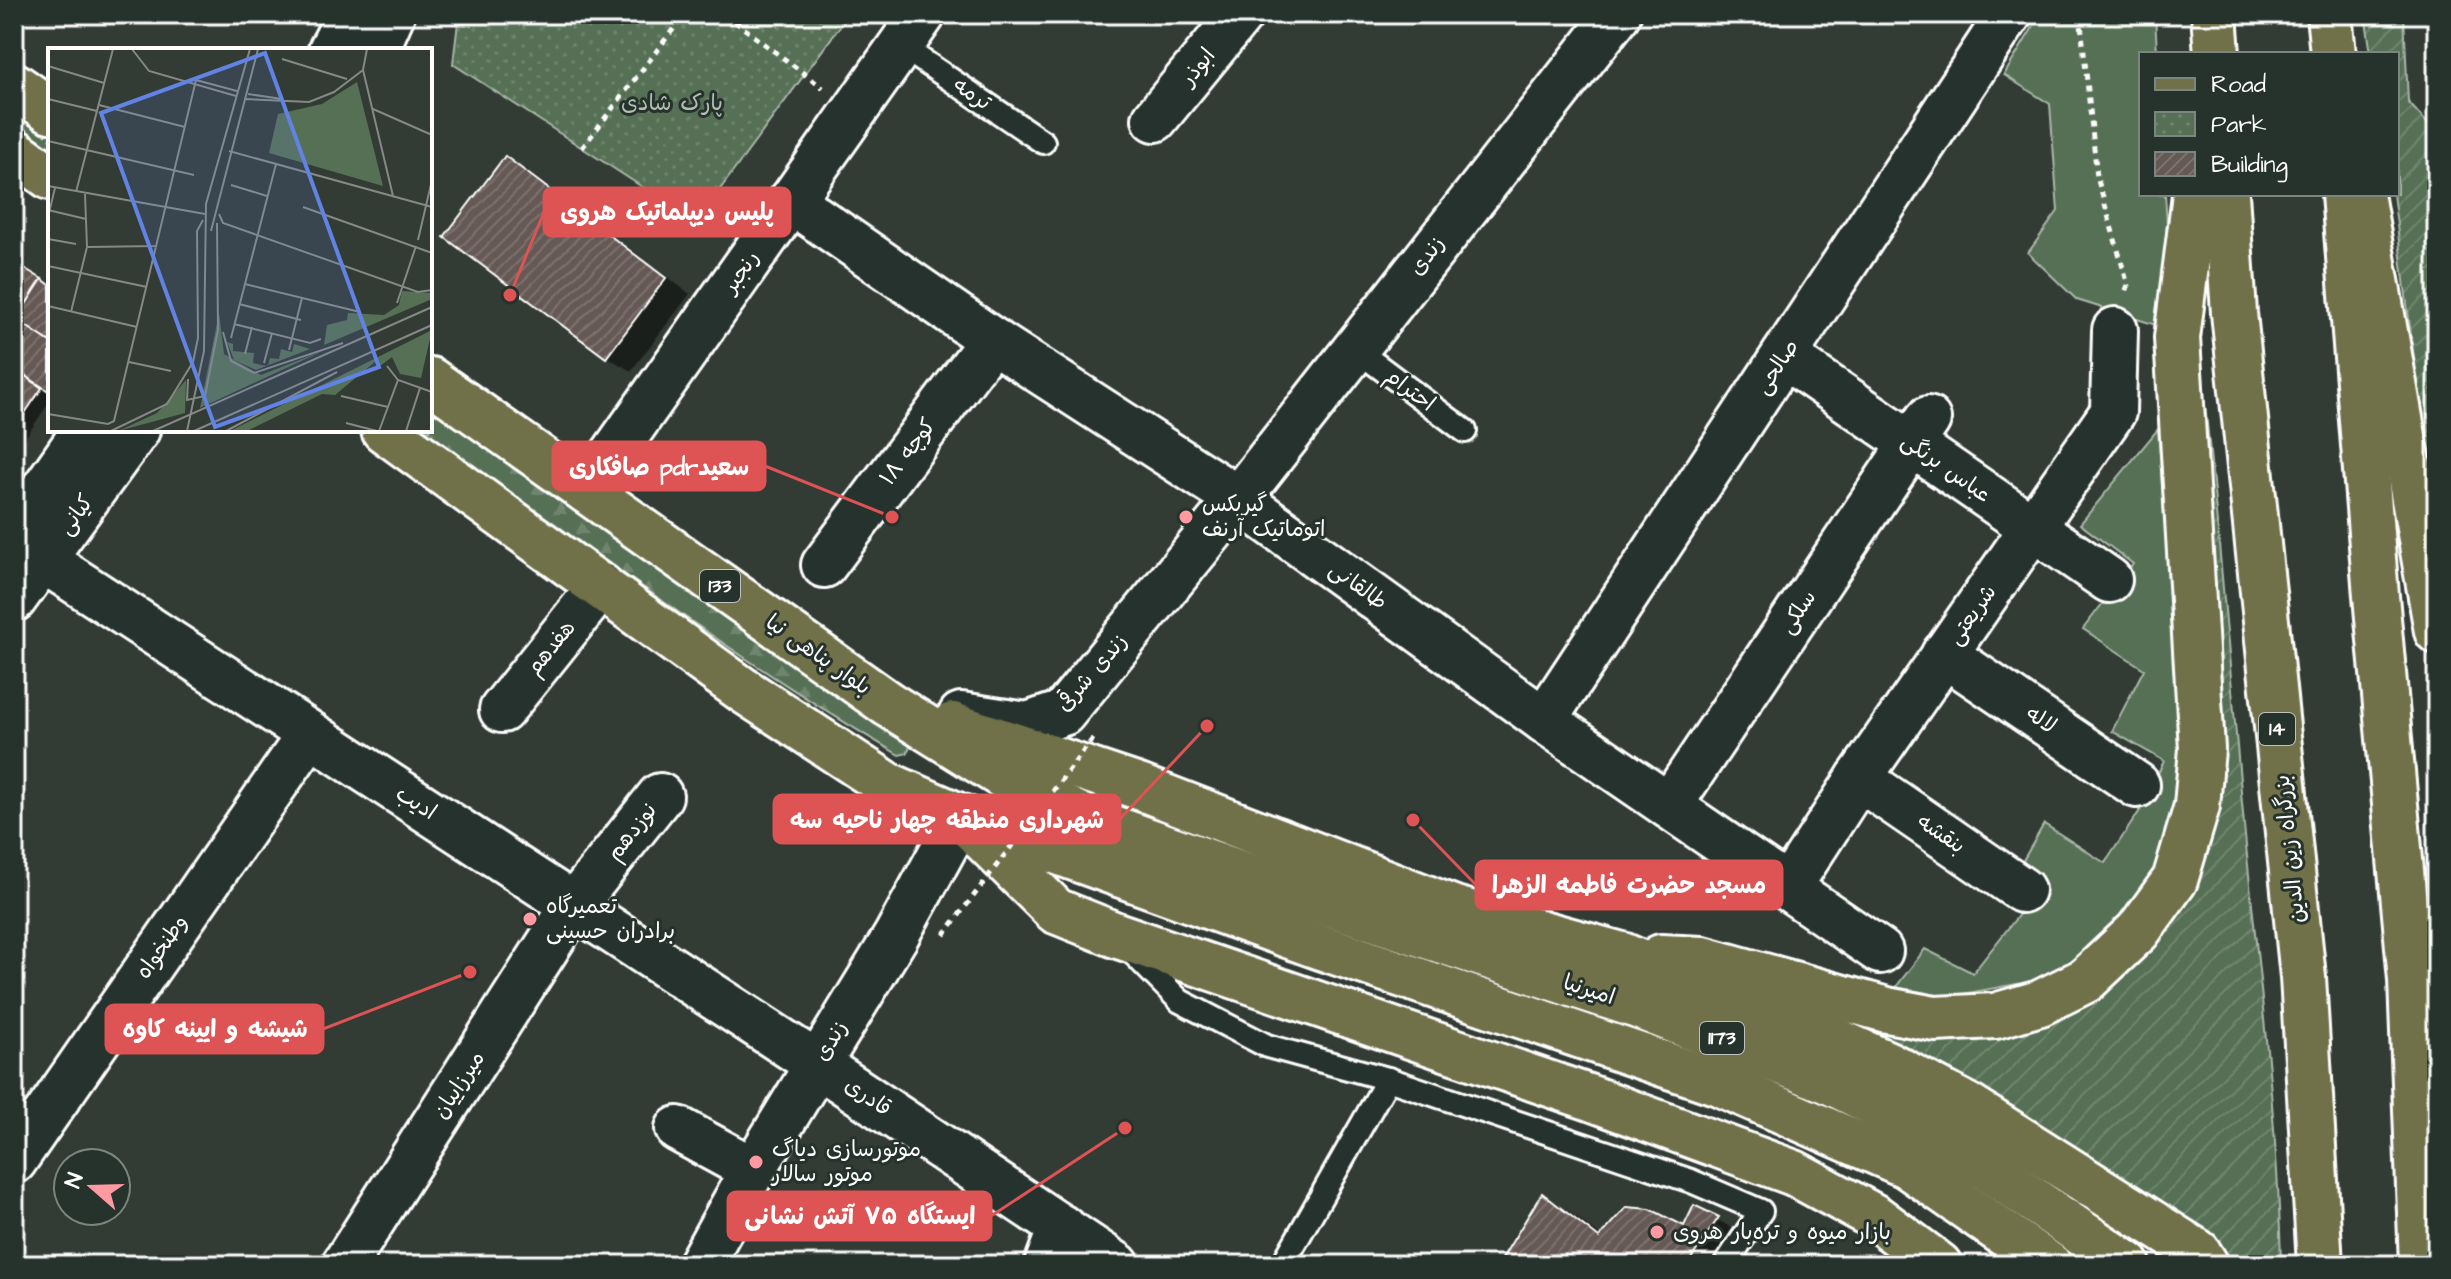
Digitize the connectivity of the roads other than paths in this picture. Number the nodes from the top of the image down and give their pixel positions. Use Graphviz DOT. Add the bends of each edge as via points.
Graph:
graph roads {
  1 [pos="350,14"];
  2 [pos="392,14"];
  3 [pos="1241,14"];
  4 [pos="1618,14"];
  5 [pos="2009,14"];
  6 [pos="2330,14"];
  7 [pos="912,30"];
  8 [pos="332,48"];
  9 [pos="377,48"];
  10 [pos="2335,52"];
  11 [pos="14,85"];
  12 [pos="48,109"];
  13 [pos="1155,119"];
  14 [pos="1043,142"];
  15 [pos="14,151"];
  16 [pos="48,176"];
  17 [pos="2195,196"];
  18 [pos="2226,196"];
  19 [pos="2344,196"];
  20 [pos="2361,196"];
  21 [pos="791,201"];
  22 [pos="2115,330"];
  23 [pos="992,340"];
  24 [pos="1354,348"];
  25 [pos="1784,356"];
  26 [pos="432,381"];
  27 [pos="1465,431"];
  28 [pos="1919,431"];
  29 [pos="84,432"];
  30 [pos="135,432"];
  31 [pos="387,432"];
  32 [pos="587,491"];
  33 [pos="1238,499"];
  34 [pos="2032,527"];
  35 [pos="24,544"];
  36 [pos="824,565"];
  37 [pos="2109,580"];
  38 [pos="601,586"];
  39 [pos="14,599"];
  40 [pos="2437,631"];
  41 [pos="1944,654"];
  42 [pos="888,704"];
  43 [pos="502,710"];
  44 [pos="1544,720"];
  45 [pos="310,734"];
  46 [pos="1859,778"];
  47 [pos="1016,784"];
  48 [pos="2137,785"];
  49 [pos="660,796"];
  50 [pos="1669,806"];
  51 [pos="961,817"];
  52 [pos="1788,888"];
  53 [pos="2022,890"];
  54 [pos="574,905"];
  55 [pos="1274,908"];
  56 [pos="1116,935"];
  57 [pos="1880,951"];
  58 [pos="1622,955"];
  59 [pos="817,1064"];
  60 [pos="1388,1079"];
  61 [pos="678,1129"];
  62 [pos="14,1161"];
  63 [pos="753,1170"];
  64 [pos="1054,1246"];
  65 [pos="1284,1262"];
  66 [pos="344,1265"];
  67 [pos="700,1265"];
  68 [pos="1117,1265"];
  69 [pos="1725,1265"];
  70 [pos="1939,1265"];
  71 [pos="2049,1265"];
  72 [pos="2128,1265"];
  73 [pos="2206,1265"];
  74 [pos="2320,1265"];
  75 [pos="2422,1265"];
  1 -- 8 [label="street"];
  2 -- 9 [label="street"];
  3 -- 13 [label="street, ابوذر"];
  4 -- 24 [label="street, زندی"];
  5 -- 25 [label="street, صالحی"];
  6 -- 10 [label="main road"];
  7 -- 14 [label="lane, ترمه"];
  7 -- 21 [label="street, رنجبر"];
  11 -- 12 [label="main road"];
  15 -- 16 [label="main road"];
  17 -- 58 [label="main road" via="2177,338 2202,749 2197,806 2175,880 2138,931 2086,980 2052,997 1995,1016 1935,1019 1703,959"];
  18 -- 74 [label="main road, بزرگراه زین الدین / 14" via="2303,977"];
  19 -- 75 [label="main road" via="2411,980"];
  20 -- 40 [label="main road"];
  21 -- 23 [label="street, طالقانی"];
  21 -- 32 [label="street, رنجبر"];
  22 -- 34 [label="street, شریعتی" via="2113,412"];
  23 -- 33 [label="street, طالقانی"];
  23 -- 36 [label="street, کوچه ۱۸"];
  24 -- 27 [label="lane, احترام"];
  24 -- 33 [label="street, زندی"];
  25 -- 28 [label="street, عباس برنگی"];
  25 -- 44 [label="street, صالحی"];
  26 -- 32 [label="main road, بلوار پناهی نیا / 133"];
  28 -- 34 [label="street, عباس برنگی"];
  28 -- 50 [label="street, سلکی"];
  29 -- 35 [label="street, کیانی"];
  30 -- 35 [label="street, کیانی"];
  31 -- 38 [label="main road"];
  32 -- 42 [label="main road, بلوار پناهی نیا / 133"];
  33 -- 42 [label="street, زندی شرقی" via="1063,713 1027,725"];
  33 -- 44 [label="street, طالقانی"];
  34 -- 37 [label="street, عباس برنگی"];
  34 -- 41 [label="street, شریعتی"];
  35 -- 39 [label="street, کیانی"];
  35 -- 45 [label="street, ادیب"];
  38 -- 43 [label="street, هفدهم"];
  38 -- 51 [label="main road" via="743,690 876,777"];
  41 -- 46 [label="street, شریعتی"];
  41 -- 48 [label="street, لاله"];
  42 -- 47 [label="main road, بلوار پناهی نیا / 133"];
  42 -- 58 [label="main road" via="1139,787 1455,909"];
  44 -- 50 [label="street, طالقانی"];
  45 -- 54 [label="street, ادیب"];
  45 -- 62 [label="street, وطنخواه"];
  46 -- 52 [label="street, شریعتی"];
  46 -- 53 [label="street, بنقشه"];
  47 -- 55 [label="main road, امیرنیا / 1173"];
  49 -- 54 [label="street, نوزدهم"];
  50 -- 52 [label="street, طالقانی"];
  51 -- 55 [label="main road, امیرنیا / 1173"];
  51 -- 56 [label="main road" via="1056,911"];
  51 -- 59 [label="street, زندی"];
  52 -- 57 [label="street, طالقانی"];
  54 -- 59 [label="street, ادیب"];
  54 -- 66 [label="street, میرزاییان"];
  55 -- 71 [label="main road, امیرنیا / 1173" via="1747,1095 1906,1165"];
  55 -- 72 [label="main road, امیرنیا / 1173" via="1635,1005 1829,1081 1988,1169"];
  56 -- 60 [label="lane" via="1180,1001 1267,1046"];
  56 -- 70 [label="main road" via="1794,1173 1875,1217"];
  58 -- 73 [label="main road" via="1793,1021 1966,1105 2198,1252"];
  59 -- 63 [label="street, زندی"];
  59 -- 64 [label="street, قادری"];
  60 -- 65 [label="lane"];
  60 -- 69 [label="lane" via="1691,1181 1761,1211"];
  61 -- 63 [label="street"];
  63 -- 67 [label="street, زندی"];
  64 -- 68 [label="street, قادری"];
}
